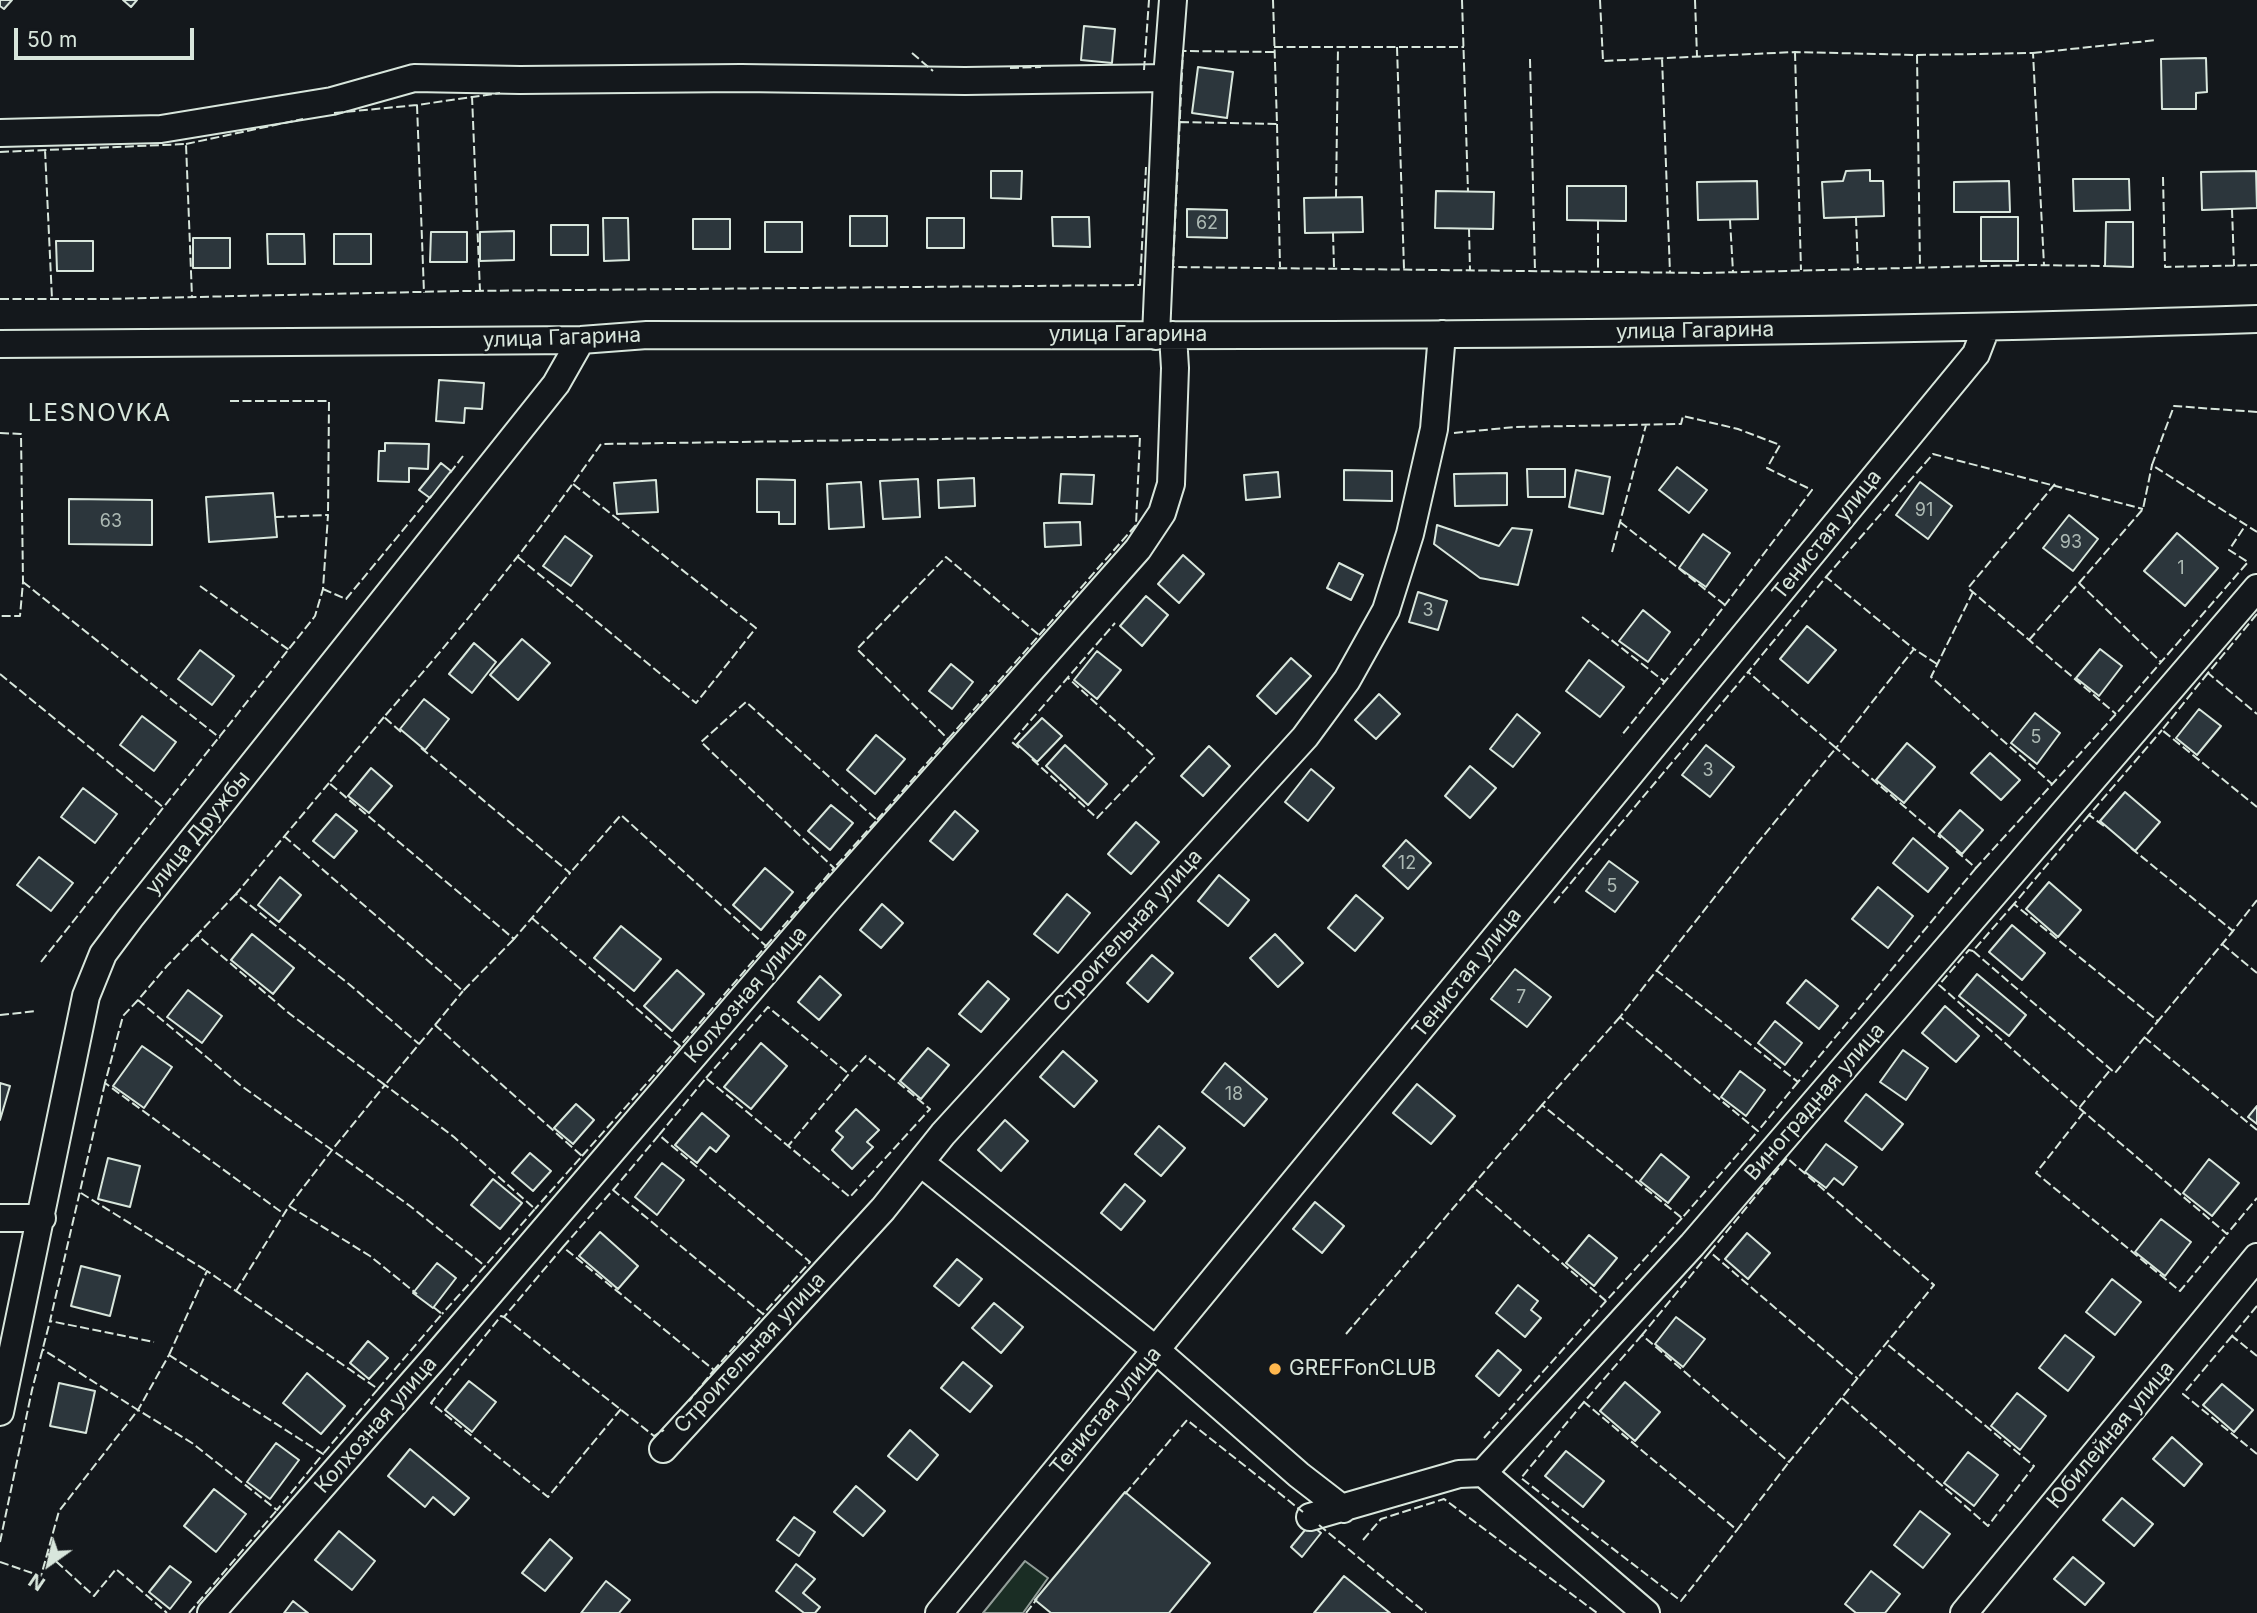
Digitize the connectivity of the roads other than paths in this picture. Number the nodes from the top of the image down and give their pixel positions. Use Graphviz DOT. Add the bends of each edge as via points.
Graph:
graph roads {
  1 [pos="1173,0"];
  2 [pos="1167,78"];
  3 [pos="0,133"];
  4 [pos="2257,319"];
  5 [pos="1986,328"];
  6 [pos="1442,334"];
  7 [pos="1164,335"];
  8 [pos="581,340"];
  9 [pos="0,344"];
  10 [pos="2257,588"];
  11 [pos="921,1163"];
  12 [pos="42,1218"];
  13 [pos="0,1219"];
  14 [pos="2257,1257"];
  15 [pos="1156,1350"];
  16 [pos="0,1412"];
  17 [pos="663,1449"];
  18 [pos="1483,1473"];
  19 [pos="1343,1509"];
  20 [pos="1310,1517"];
  21 [pos="211,1613"];
  22 [pos="939,1613"];
  23 [pos="1646,1613"];
  24 [pos="1964,1613"];
  1 -- 2 [label="street, Колхозная улица"];
  2 -- 3 [label="street" via="414,78 332,101 160,129"];
  2 -- 7 [label="street, Колхозная улица"];
  4 -- 5 [label="street, улица Гагарина"];
  5 -- 6 [label="street, улица Гагарина"];
  5 -- 15 [label="street, Тенистая улица" via="1976,354"];
  6 -- 7 [label="street, улица Гагарина"];
  6 -- 11 [label="street, Строительная улица" via="1434,429 1410,534 1386,610 1347,680 1305,737"];
  7 -- 8 [label="street, улица Гагарина" via="647,335"];
  7 -- 21 [label="street, Колхозная улица" via="1175,368 1171,484 1162,513 1138,549 827,900"];
  8 -- 9 [label="street, улица Гагарина"];
  8 -- 12 [label="street, улица Дружбы" via="556,384 103,954 86,996"];
  10 -- 18 [label="street, Виноградная улица" via="1692,1245"];
  11 -- 15 [label="street"];
  11 -- 17 [label="street, Строительная улица"];
  12 -- 13 [label="street"];
  12 -- 16 [label="street, улица Дружбы"];
  14 -- 24 [label="street, Юбилейная улица"];
  15 -- 19 [label="street"];
  15 -- 22 [label="street, Тенистая улица"];
  18 -- 19 [label="street" via="1459,1474"];
  18 -- 23 [label="street"];
  19 -- 20 [label="street"];
}
